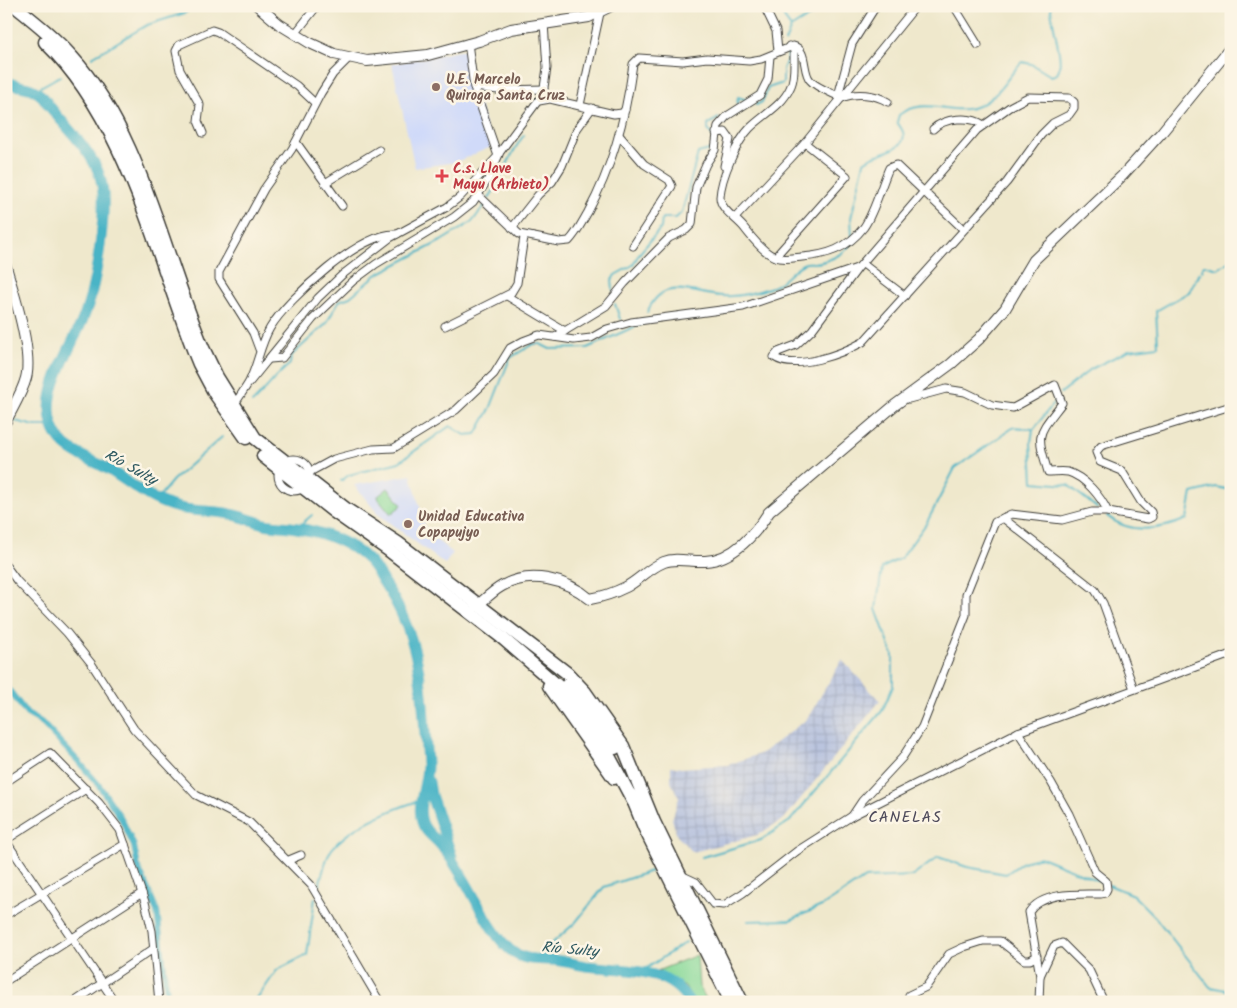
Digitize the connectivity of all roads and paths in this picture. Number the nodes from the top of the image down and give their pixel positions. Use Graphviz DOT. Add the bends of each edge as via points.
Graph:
graph roads {
  1 [pos="15,6"];
  2 [pos="258,6"];
  3 [pos="317,6"];
  4 [pos="611,6"];
  5 [pos="764,6"];
  6 [pos="876,6"];
  7 [pos="916,6"];
  8 [pos="954,6"];
  9 [pos="6,11"];
  10 [pos="600,12"];
  11 [pos="544,23"];
  12 [pos="295,34"];
  13 [pos="468,43"];
  14 [pos="978,45"];
  15 [pos="789,46"];
  16 [pos="1231,47"];
  17 [pos="778,51"];
  18 [pos="770,56"];
  19 [pos="349,58"];
  20 [pos="474,87"];
  21 [pos="544,89"];
  22 [pos="840,97"];
  23 [pos="540,101"];
  24 [pos="888,102"];
  25 [pos="315,103"];
  26 [pos="580,105"];
  27 [pos="592,108"];
  28 [pos="625,110"];
  29 [pos="984,125"];
  30 [pos="933,129"];
  31 [pos="203,133"];
  32 [pos="716,133"];
  33 [pos="620,134"];
  34 [pos="296,142"];
  35 [pos="804,144"];
  36 [pos="379,150"];
  37 [pos="498,156"];
  38 [pos="724,181"];
  39 [pos="325,183"];
  40 [pos="470,187"];
  41 [pos="924,192"];
  42 [pos="479,194"];
  43 [pos="342,206"];
  44 [pos="735,218"];
  45 [pos="512,228"];
  46 [pos="963,229"];
  47 [pos="397,234"];
  48 [pos="524,237"];
  49 [pos="634,246"];
  50 [pos="775,257"];
  51 [pos="860,266"];
  52 [pos="6,267"];
  53 [pos="507,296"];
  54 [pos="906,296"];
  55 [pos="445,326"];
  56 [pos="565,331"];
  57 [pos="554,337"];
  58 [pos="259,349"];
  59 [pos="270,359"];
  60 [pos="249,383"];
  61 [pos="235,404"];
  62 [pos="895,405"];
  63 [pos="1231,406"];
  64 [pos="7,419"];
  65 [pos="269,455"];
  66 [pos="284,467"];
  67 [pos="304,483"];
  68 [pos="320,495"];
  69 [pos="1108,512"];
  70 [pos="1003,518"];
  71 [pos="6,566"];
  72 [pos="478,606"];
  73 [pos="1231,654"];
  74 [pos="1134,689"];
  75 [pos="1018,732"];
  76 [pos="6,782"];
  77 [pos="86,789"];
  78 [pos="852,816"];
  79 [pos="6,840"];
  80 [pos="125,844"];
  81 [pos="301,855"];
  82 [pos="289,860"];
  83 [pos="680,875"];
  84 [pos="142,893"];
  85 [pos="41,894"];
  86 [pos="6,915"];
  87 [pos="71,938"];
  88 [pos="153,949"];
  89 [pos="1037,956"];
  90 [pos="1040,976"];
  91 [pos="6,981"];
  92 [pos="102,983"];
  93 [pos="908,995"];
  94 [pos="74,1002"];
  95 [pos="115,1002"];
  96 [pos="159,1002"];
  97 [pos="380,1002"];
  98 [pos="731,1002"];
  99 [pos="742,1002"];
  100 [pos="1039,1002"];
  101 [pos="1104,1002"];
  1 -- 61 [label="highway" via="72,57 112,115 133,156 192,323 217,376"];
  2 -- 12 [label="street"];
  3 -- 12 [label="street"];
  4 -- 10 [label="street"];
  5 -- 17 [label="street" via="776,31"];
  6 -- 22 [label="street" via="852,44"];
  7 -- 22 [label="street"];
  8 -- 14 [label="street"];
  9 -- 65 [label="highway" via="31,29 68,66 107,125 120,150 199,364 250,445"];
  10 -- 11 [label="street" via="589,17"];
  10 -- 26 [label="street"];
  11 -- 13 [label="street" via="511,29"];
  11 -- 21 [label="street" via="547,68"];
  12 -- 19 [label="street" via="320,48"];
  13 -- 19 [label="street" via="420,56 367,61"];
  13 -- 20 [label="street"];
  15 -- 17 [label="street"];
  15 -- 22 [label="street" via="800,49 811,82"];
  15 -- 38 [label="street" via="794,50 791,87 773,110 748,130 730,161"];
  16 -- 62 [label="street" via="1122,176 1034,260 1005,309 979,339"];
  17 -- 18 [label="street"];
  18 -- 28 [label="street" via="749,61 639,58 633,64"];
  18 -- 32 [label="street" via="768,80 760,95 727,116"];
  19 -- 25 [label="street" via="333,74"];
  20 -- 21 [label="street"];
  20 -- 37 [label="street"];
  21 -- 23 [label="street"];
  22 -- 24 [label="street" via="851,94"];
  22 -- 35 [label="street"];
  23 -- 26 [label="street" via="550,99 570,106"];
  23 -- 37 [label="street" via="516,127"];
  25 -- 31 [label="street" via="297,86 212,30 179,46 176,54 180,70 200,105 197,116"];
  25 -- 34 [label="street"];
  26 -- 27 [label="street"];
  27 -- 28 [label="street" via="619,114"];
  27 -- 45 [label="street" via="577,129 552,182"];
  28 -- 33 [label="street"];
  29 -- 30 [label="street" via="969,120 940,121"];
  29 -- 41 [label="street"];
  29 -- 46 [label="street" via="1010,106 1028,98 1069,98 1074,102 1069,115 1053,123 1041,135 1007,182"];
  32 -- 38 [label="street" via="725,132 730,139"];
  32 -- 56 [label="street" via="715,150 696,187 692,224 669,238 606,306"];
  33 -- 48 [label="street" via="604,180 573,237 565,242"];
  33 -- 49 [label="street" via="644,164 669,180 672,186"];
  34 -- 39 [label="street"];
  34 -- 58 [label="street" via="264,190 219,272 219,279 253,333"];
  35 -- 44 [label="street"];
  35 -- 50 [label="street" via="847,176"];
  36 -- 39 [label="street"];
  37 -- 40 [label="street"];
  37 -- 42 [label="street"];
  38 -- 44 [label="street" via="720,197 722,204"];
  39 -- 43 [label="street"];
  40 -- 42 [label="street"];
  40 -- 47 [label="street" via="447,207"];
  41 -- 46 [label="street"];
  41 -- 50 [label="street" via="900,166 892,166 865,225 852,240 827,254"];
  41 -- 51 [label="street"];
  42 -- 45 [label="street"];
  42 -- 59 [label="street" via="454,217 353,281 313,319 282,358"];
  44 -- 50 [label="street" via="767,253"];
  45 -- 48 [label="street"];
  46 -- 54 [label="street"];
  47 -- 58 [label="street" via="387,233 372,240 312,280 275,322"];
  47 -- 59 [label="street" via="362,258 318,298"];
  48 -- 53 [label="street" via="517,283"];
  51 -- 54 [label="street"];
  51 -- 54 [label="street" via="812,330 774,358 781,362 813,360 847,351 863,342"];
  51 -- 57 [label="street" via="743,307 631,322 607,328 591,338"];
  52 -- 64 [label="street" via="27,349 28,367"];
  53 -- 55 [label="street"];
  53 -- 56 [label="street"];
  56 -- 57 [label="street"];
  57 -- 67 [label="street" via="540,335 510,348 494,374 456,410 394,448 373,449 334,459"];
  58 -- 60 [label="street"];
  59 -- 60 [label="street"];
  60 -- 61 [label="street"];
  61 -- 65 [label="highway"];
  62 -- 69 [label="street" via="912,397 946,389 965,392 992,405 1013,408 1055,385 1062,403 1040,432 1040,446 1048,472 1068,472 1085,482 1103,500"];
  62 -- 72 [label="street" via="769,512 756,532 718,558 707,561 670,559 653,566 627,586 590,599 555,581 523,578 503,586"];
  63 -- 69 [label="street" via="1101,446 1096,452 1100,462 1122,471 1141,502 1152,512 1152,517"];
  65 -- 66 [label="highway"];
  65 -- 66 [label="highway"];
  66 -- 67 [label="highway"];
  66 -- 67 [label="street" via="284,488"];
  67 -- 68 [label="highway"];
  67 -- 68 [label="highway"];
  68 -- 72 [label="highway" via="398,543"];
  68 -- 98 [label="highway" via="533,664 570,700 610,758 633,801"];
  69 -- 70 [label="street" via="1092,512 1062,520 1012,514"];
  70 -- 74 [label="street" via="1095,590 1103,603"];
  70 -- 78 [label="street" via="995,522 966,594 966,615 922,727 902,758"];
  71 -- 82 [label="street" via="91,663 134,729 196,795 249,822"];
  72 -- 83 [label="highway" via="567,673 585,692 622,746"];
  73 -- 74 [label="street"];
  74 -- 75 [label="street"];
  75 -- 78 [label="street"];
  75 -- 89 [label="street" via="1052,782 1095,872 1107,886 1101,894 1068,893 1032,908 1029,918"];
  76 -- 77 [label="street" via="50,753"];
  77 -- 79 [label="street"];
  77 -- 80 [label="street" via="120,830"];
  78 -- 83 [label="street" via="797,851 724,905 714,904 696,882"];
  79 -- 85 [label="street"];
  80 -- 84 [label="street"];
  80 -- 85 [label="street"];
  81 -- 82 [label="street"];
  82 -- 97 [label="street" via="312,885"];
  83 -- 99 [label="highway"];
  84 -- 87 [label="street"];
  84 -- 88 [label="street"];
  85 -- 86 [label="street"];
  85 -- 87 [label="street"];
  87 -- 91 [label="street"];
  87 -- 92 [label="street"];
  88 -- 92 [label="street"];
  88 -- 96 [label="street"];
  89 -- 90 [label="street"];
  89 -- 93 [label="street" via="1024,960 1000,941 964,946 949,954 926,988"];
  90 -- 100 [label="street"];
  90 -- 101 [label="street" via="1054,946 1062,942 1089,970"];
  92 -- 94 [label="street"];
  92 -- 95 [label="street"];
}
